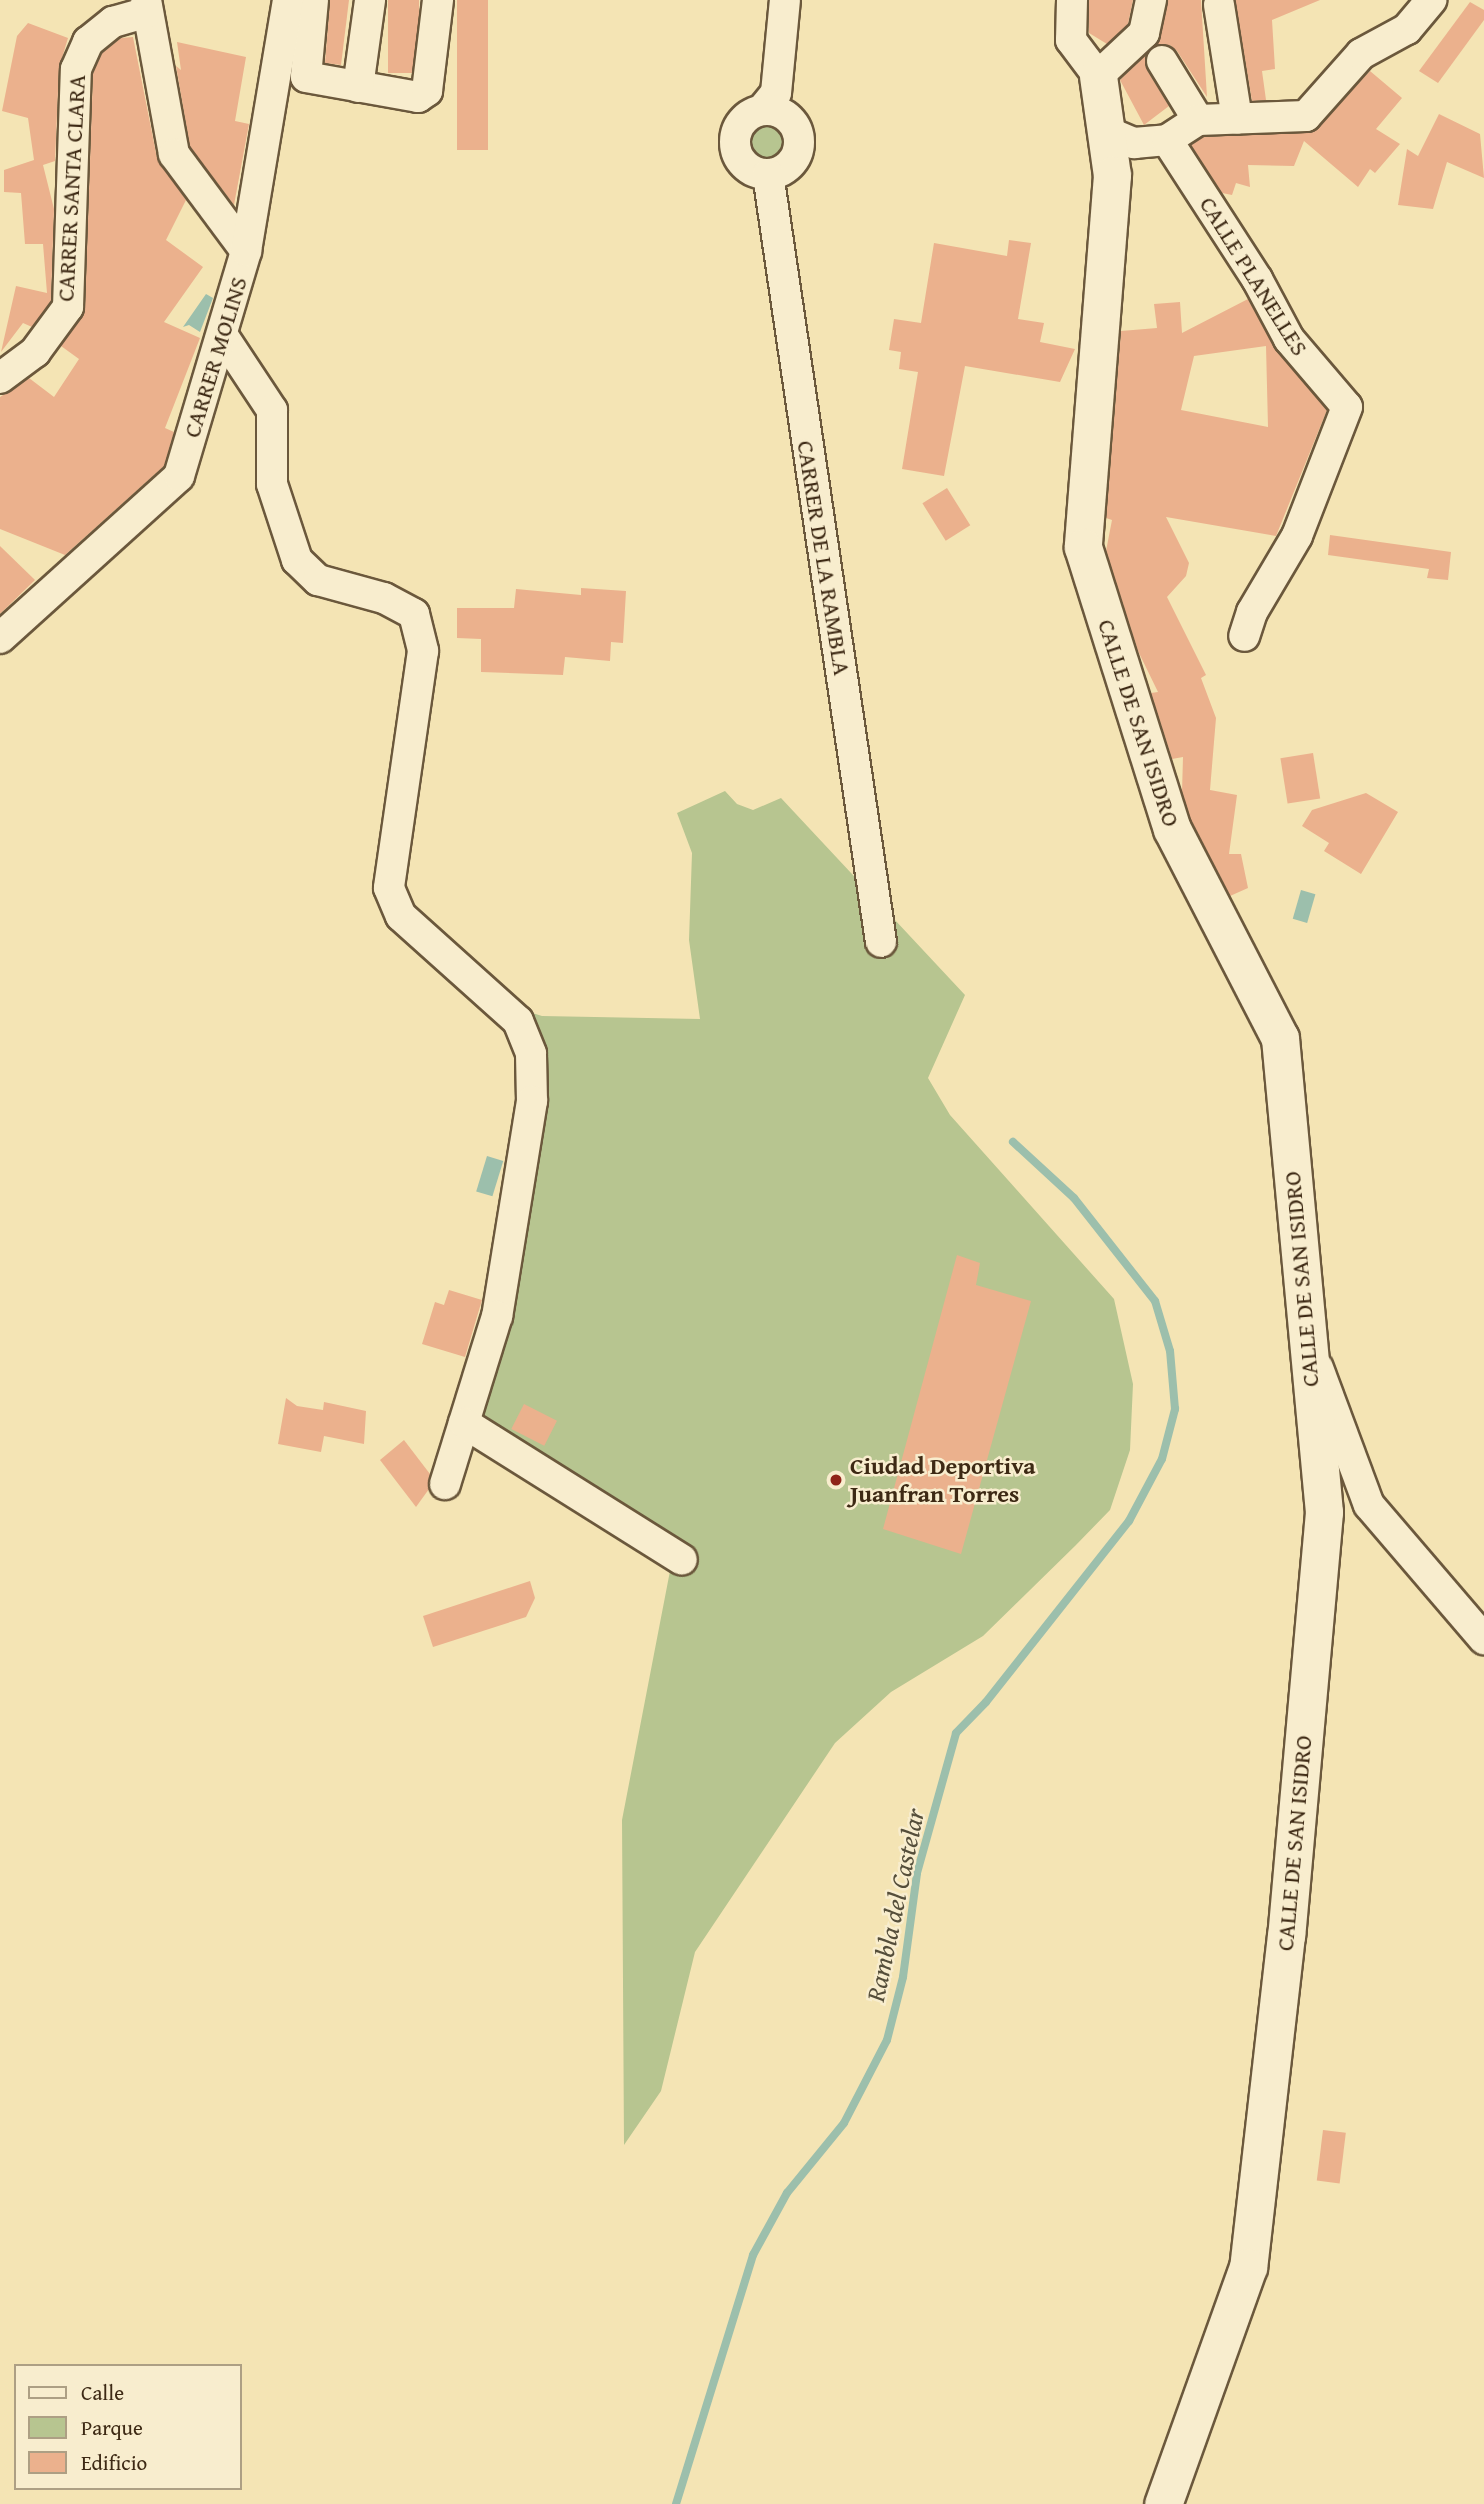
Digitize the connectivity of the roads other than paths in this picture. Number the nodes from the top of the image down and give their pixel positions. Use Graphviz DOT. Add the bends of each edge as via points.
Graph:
graph roads {
  1 [pos="288,0"];
  2 [pos="313,0"];
  3 [pos="370,0"];
  4 [pos="438,0"];
  5 [pos="785,0"];
  6 [pos="1072,0"];
  7 [pos="1151,0"];
  8 [pos="1430,0"];
  9 [pos="1219,5"];
  10 [pos="147,6"];
  11 [pos="1163,61"];
  12 [pos="1098,76"];
  13 [pos="358,87"];
  14 [pos="775,107"];
  15 [pos="1237,119"];
  16 [pos="1198,120"];
  17 [pos="1103,130"];
  18 [pos="1167,140"];
  19 [pos="768,174"];
  20 [pos="246,251"];
  21 [pos="223,336"];
  22 [pos="0,378"];
  23 [pos="1244,636"];
  24 [pos="0,638"];
  25 [pos="881,942"];
  26 [pos="1305,1331"];
  27 [pos="464,1423"];
  28 [pos="445,1485"];
  29 [pos="682,1560"];
  30 [pos="1484,1639"];
  31 [pos="1163,2504"];
  1 -- 20 [label="street, CARRER MOLINS"];
  2 -- 13 [label="street" via="303,74"];
  3 -- 13 [label="street"];
  4 -- 13 [label="street" via="425,94 418,97"];
  5 -- 14 [label="street"];
  6 -- 12 [label="street" via="1071,40"];
  7 -- 12 [label="street" via="1144,33"];
  8 -- 15 [label="street" via="1407,29 1361,54 1306,116"];
  9 -- 15 [label="street"];
  10 -- 20 [label="street" via="174,154"];
  10 -- 22 [label="street, CARRER SANTA CLARA" via="113,22 88,43 76,69 68,307 35,352"];
  11 -- 16 [label="street"];
  12 -- 17 [label="street, CALLE DE SAN ISIDRO"];
  14 -- 19 [label="street" via="799,137 799,148 788,166"];
  14 -- 19 [label="street" via="742,122 736,141 741,160"];
  15 -- 16 [label="street"];
  16 -- 18 [label="street"];
  17 -- 18 [label="street" via="1134,143"];
  17 -- 26 [label="street, CALLE DE SAN ISIDRO" via="1112,175 1083,547 1172,829 1280,1038"];
  18 -- 23 [label="street, CALLE PLANELLES" via="1257,279 1289,339 1347,407 1297,536 1252,612"];
  19 -- 25 [label="street, CARRER DE LA RAMBLA"];
  20 -- 21 [label="street, CARRER MOLINS"];
  21 -- 24 [label="street, CARRER MOLINS" via="179,476"];
  21 -- 27 [label="street" via="272,410 272,484 298,560 318,580 384,598 414,614 422,651 389,888 401,916 518,1021 531,1054 532,1101 497,1316"];
  26 -- 30 [label="street" via="1369,1505"];
  26 -- 31 [label="street, CALLE DE SAN ISIDRO" via="1324,1512 1286,1935 1248,2267"];
  27 -- 28 [label="street"];
  27 -- 29 [label="street"];
}
